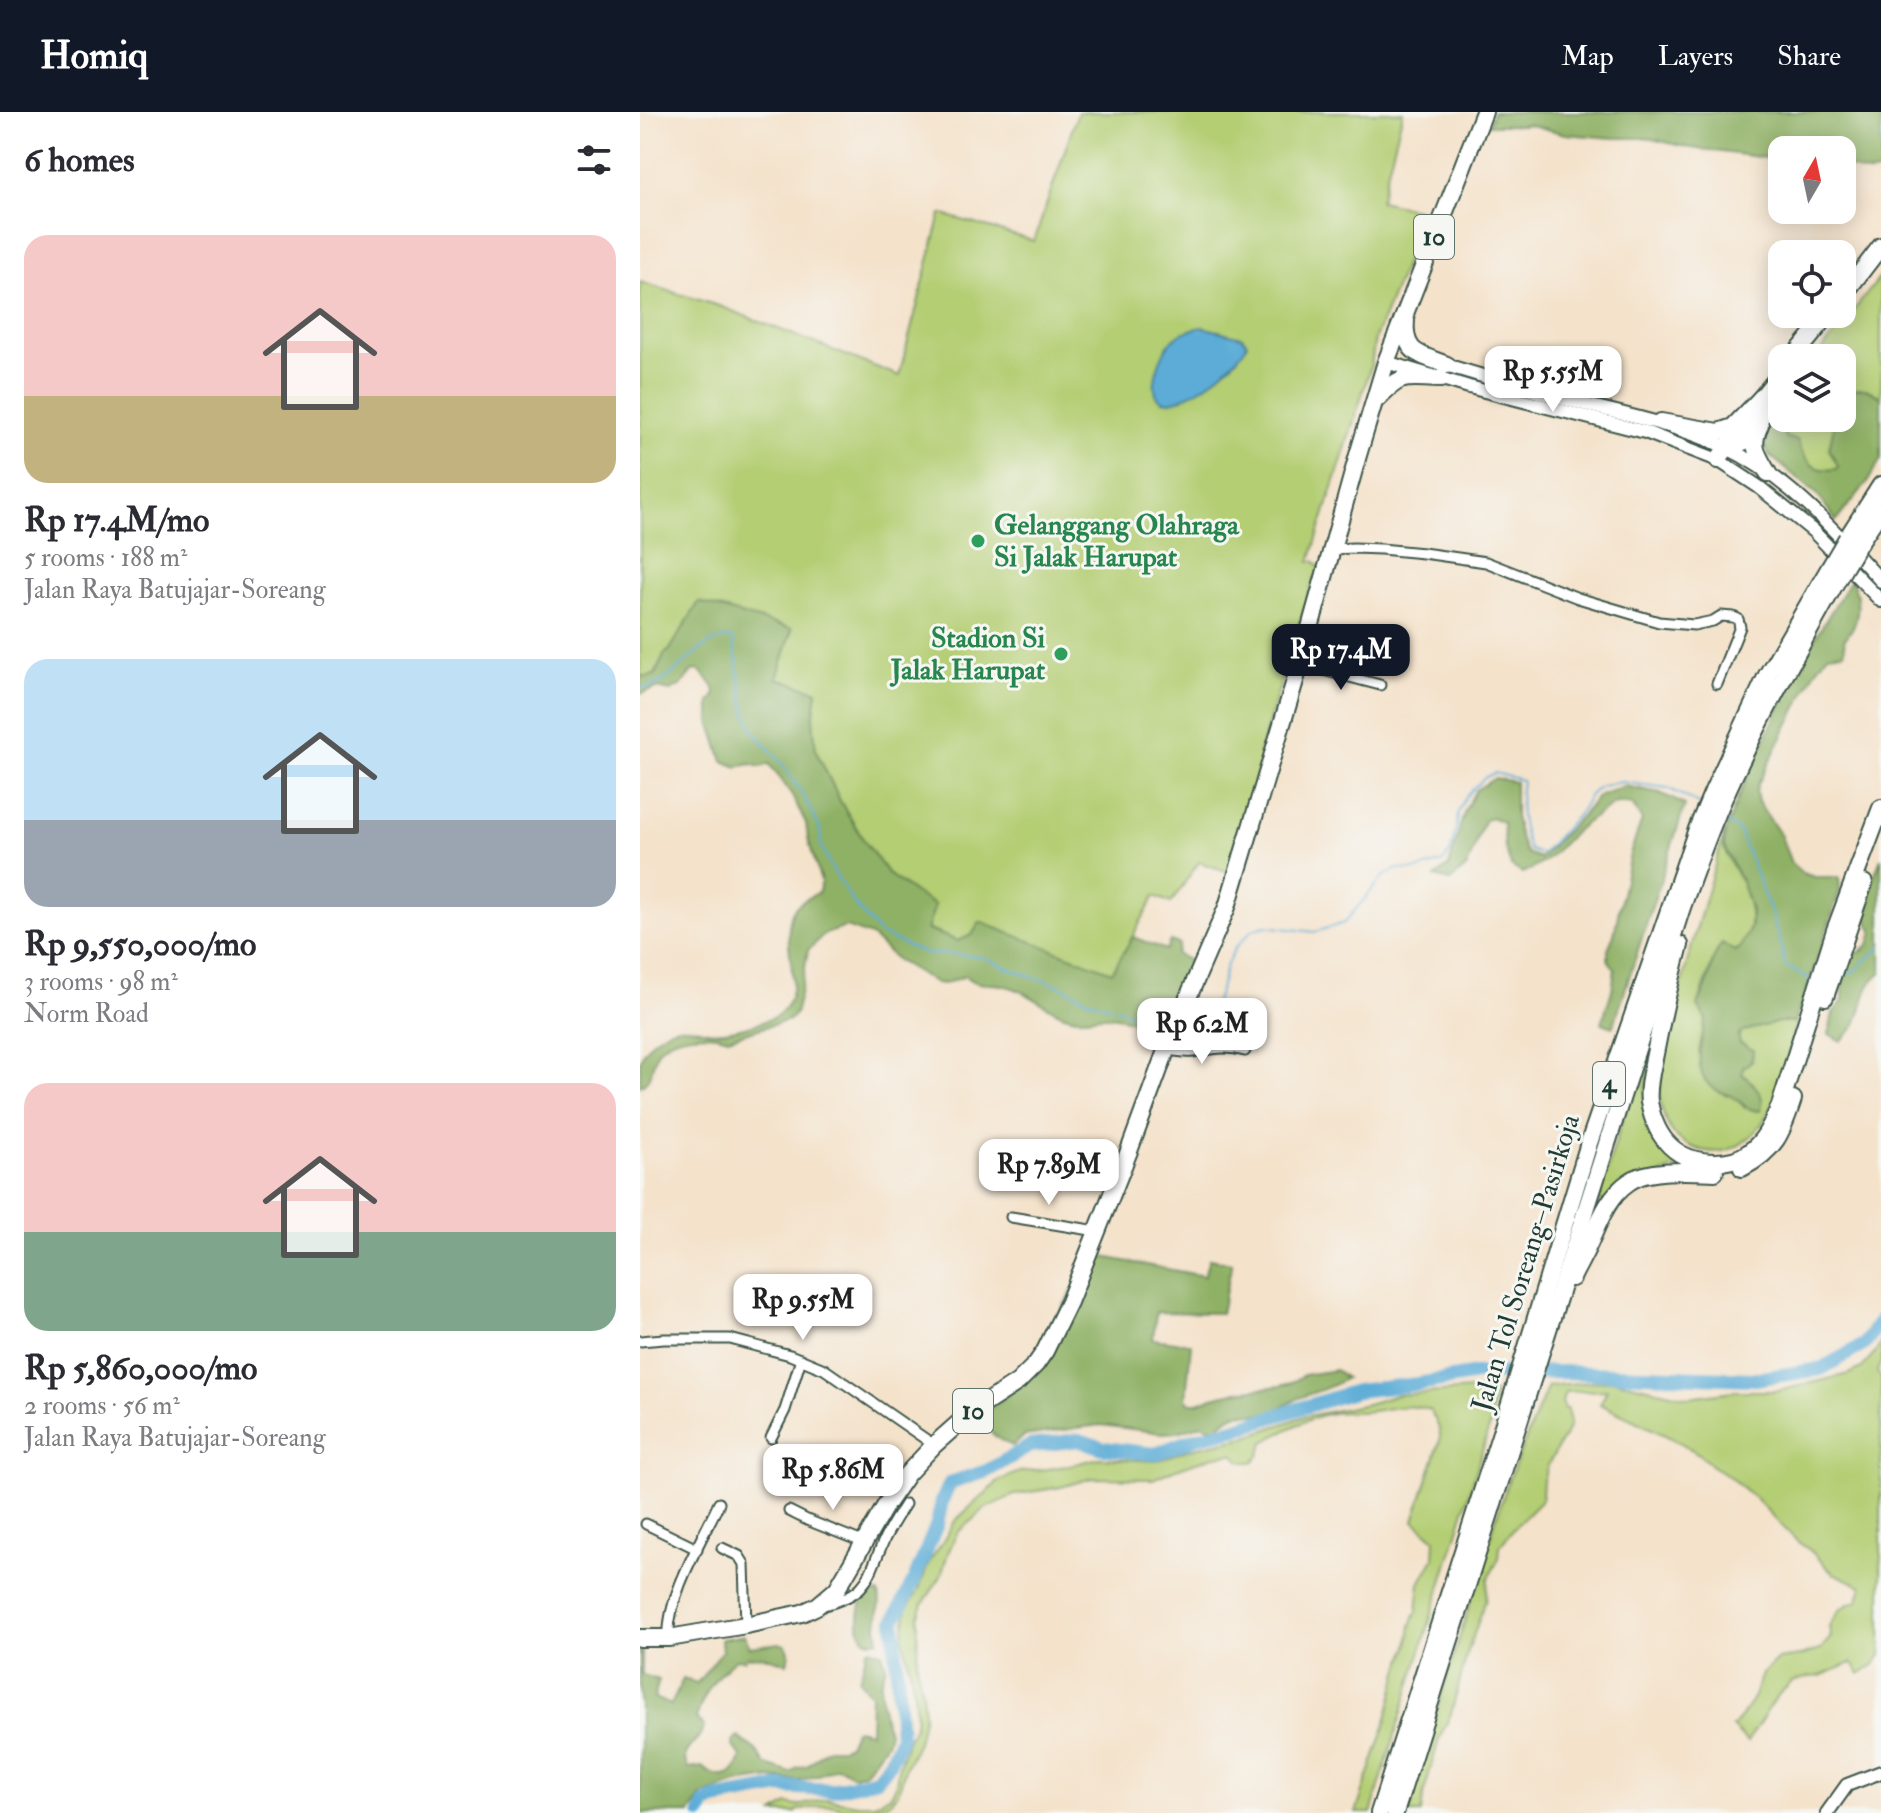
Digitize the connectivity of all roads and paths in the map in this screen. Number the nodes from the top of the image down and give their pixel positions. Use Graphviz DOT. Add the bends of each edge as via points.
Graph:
graph roads {
  1 [pos="1484,112"];
  2 [pos="1881,246"];
  3 [pos="1881,264"];
  4 [pos="1856,279"];
  5 [pos="1856,295"];
  6 [pos="1407,310"];
  7 [pos="1818,328"];
  8 [pos="1830,328"];
  9 [pos="1804,344"];
  10 [pos="1817,344"];
  11 [pos="1388,355"];
  12 [pos="1444,372"];
  13 [pos="1768,399"];
  14 [pos="1768,401"];
  15 [pos="1374,403"];
  16 [pos="1768,405"];
  17 [pos="1661,422"];
  18 [pos="1726,457"];
  19 [pos="1768,473"];
  20 [pos="1881,485"];
  21 [pos="1881,510"];
  22 [pos="1852,542"];
  23 [pos="1331,549"];
  24 [pos="1881,581"];
  25 [pos="1881,601"];
  26 [pos="1300,664"];
  27 [pos="1717,684"];
  28 [pos="1380,685"];
  29 [pos="1881,808"];
  30 [pos="1881,832"];
  31 [pos="1706,833"];
  32 [pos="1833,956"];
  33 [pos="1819,1000"];
  34 [pos="1172,1037"];
  35 [pos="1245,1051"];
  36 [pos="1011,1217"];
  37 [pos="1097,1231"];
  38 [pos="1552,1314"];
  39 [pos="640,1341"];
  40 [pos="1536,1342"];
  41 [pos="801,1359"];
  42 [pos="1509,1429"];
  43 [pos="771,1438"];
  44 [pos="934,1445"];
  45 [pos="719,1503"];
  46 [pos="905,1504"];
  47 [pos="789,1511"];
  48 [pos="646,1524"];
  49 [pos="865,1543"];
  50 [pos="722,1548"];
  51 [pos="697,1549"];
  52 [pos="817,1606"];
  53 [pos="746,1625"];
  54 [pos="640,1638"];
  55 [pos="669,1638"];
  56 [pos="1881,1772"];
  57 [pos="1379,1813"];
  58 [pos="1395,1813"];
  59 [pos="1827,1813"];
  1 -- 6 [label="highway, 10"];
  2 -- 4 [label="highway"];
  3 -- 5 [label="highway"];
  6 -- 11 [label="highway, 10"];
  6 -- 12 [label="highway" via="1407,344"];
  7 -- 9 [label="highway"];
  8 -- 10 [label="highway"];
  11 -- 12 [label="street"];
  11 -- 15 [label="highway, 10"];
  12 -- 15 [label="highway" via="1399,379"];
  12 -- 17 [label="street"];
  12 -- 18 [label="street" via="1559,411"];
  13 -- 17 [label="highway" via="1733,427 1718,432"];
  14 -- 18 [label="highway"];
  15 -- 23 [label="highway, 10"];
  16 -- 19 [label="highway" via="1754,441"];
  17 -- 18 [label="street"];
  18 -- 19 [label="street"];
  18 -- 25 [label="street" via="1813,531"];
  19 -- 24 [label="street" via="1820,517"];
  20 -- 22 [label="highway"];
  21 -- 22 [label="highway"];
  22 -- 31 [label="highway, bridge" via="1719,797"];
  23 -- 26 [label="highway, 10"];
  23 -- 27 [label="street" via="1381,549 1486,562 1659,622 1694,625 1733,617 1740,627"];
  26 -- 28 [label="street"];
  26 -- 34 [label="highway, 10" via="1227,907"];
  29 -- 32 [label="highway"];
  30 -- 32 [label="highway"];
  31 -- 33 [label="highway" via="1649,1083 1654,1122 1672,1150 1696,1161 1729,1162 1762,1140"];
  31 -- 38 [label="highway, Jalan Tol Soreang–Pasirkoja / 4"];
  31 -- 40 [label="highway, Jalan Tol Soreang–Pasirkoja / 4" via="1589,1143"];
  32 -- 33 [label="highway"];
  33 -- 38 [label="highway" via="1786,1120 1773,1145 1740,1169 1630,1180 1605,1208"];
  34 -- 35 [label="street" via="1191,1052 1215,1047"];
  34 -- 37 [label="highway, 10"];
  36 -- 37 [label="street"];
  37 -- 44 [label="highway, 10" via="1069,1302 1036,1364"];
  38 -- 40 [label="highway, Jalan Tol Soreang–Pasirkoja / 4"];
  39 -- 41 [label="street" via="730,1339"];
  40 -- 42 [label="highway, Jalan Tol Soreang–Pasirkoja / 4"];
  41 -- 43 [label="street"];
  41 -- 44 [label="street" via="828,1371"];
  42 -- 57 [label="highway, Jalan Tol Soreang–Pasirkoja / 4"];
  42 -- 58 [label="highway, Jalan Tol Soreang–Pasirkoja / 4"];
  44 -- 49 [label="highway, 10" via="907,1474"];
  45 -- 51 [label="street"];
  46 -- 52 [label="street" via="863,1586 845,1599"];
  47 -- 49 [label="street"];
  48 -- 51 [label="street"];
  49 -- 52 [label="highway, 10" via="837,1589"];
  50 -- 53 [label="street" via="744,1564"];
  51 -- 55 [label="street" via="670,1614"];
  52 -- 53 [label="highway, 10"];
  53 -- 55 [label="highway, 10"];
  54 -- 55 [label="highway, 10"];
  56 -- 59 [label="street" via="1847,1785"];
}
